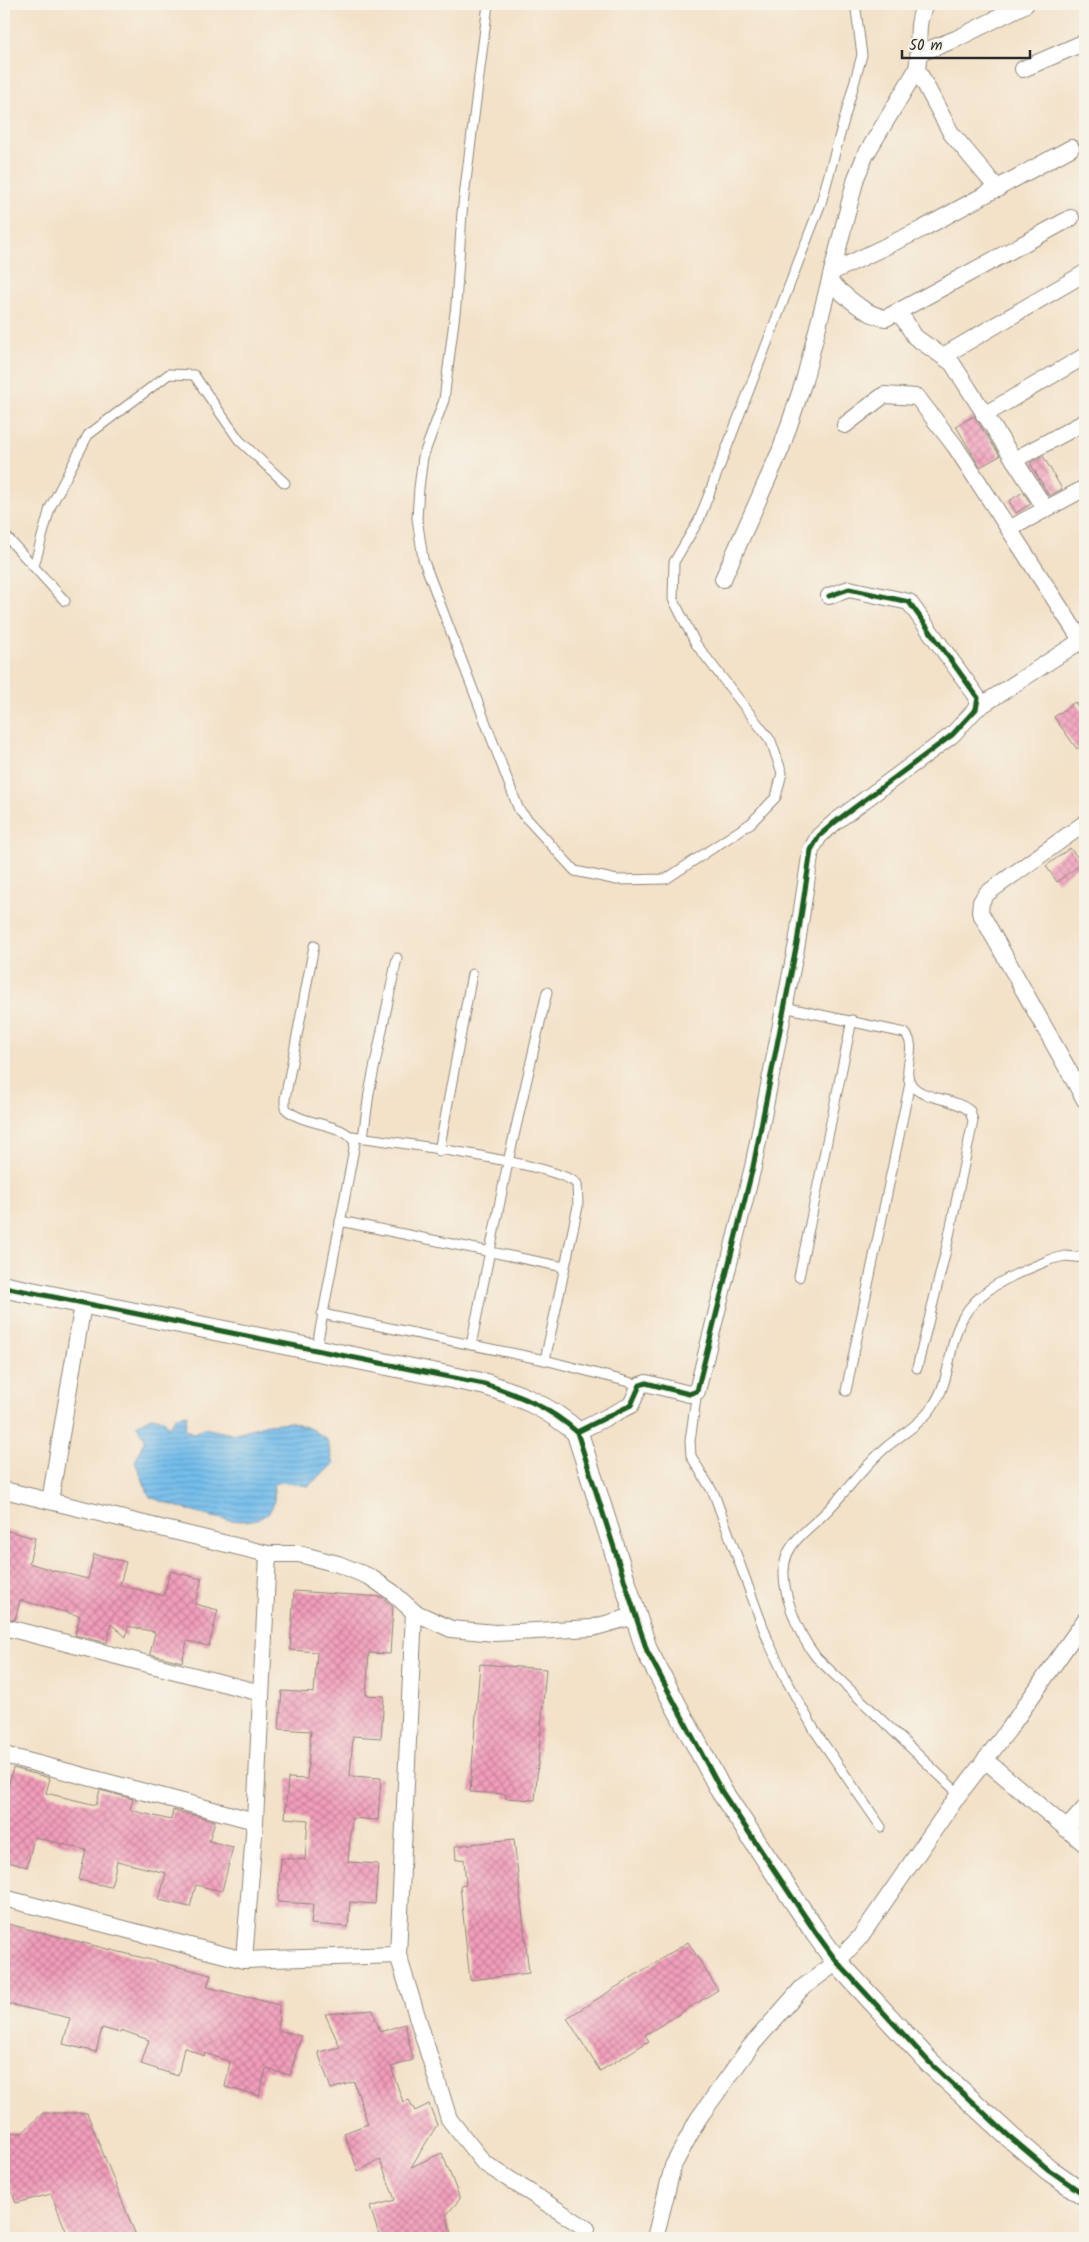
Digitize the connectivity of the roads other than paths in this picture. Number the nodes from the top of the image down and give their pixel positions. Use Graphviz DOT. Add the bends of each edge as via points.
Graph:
graph roads {
  1 [pos="488,4"];
  2 [pos="853,4"];
  3 [pos="926,4"];
  4 [pos="1026,4"];
  5 [pos="1085,42"];
  6 [pos="919,61"];
  7 [pos="1024,69"];
  8 [pos="1071,148"];
  9 [pos="998,189"];
  10 [pos="1071,218"];
  11 [pos="1085,273"];
  12 [pos="831,277"];
  13 [pos="898,313"];
  14 [pos="943,356"];
  15 [pos="1085,356"];
  16 [pos="984,415"];
  17 [pos="1085,422"];
  18 [pos="846,425"];
  19 [pos="1014,460"];
  20 [pos="285,483"];
  21 [pos="1085,488"];
  22 [pos="1045,508"];
  23 [pos="1009,529"];
  24 [pos="4,534"];
  25 [pos="34,566"];
  26 [pos="723,579"];
  27 [pos="829,596"];
  28 [pos="65,601"];
  29 [pos="1083,643"];
  30 [pos="976,709"];
  31 [pos="1085,822"];
  32 [pos="314,946"];
  33 [pos="397,958"];
  34 [pos="472,974"];
  35 [pos="547,992"];
  36 [pos="784,1006"];
  37 [pos="852,1020"];
  38 [pos="910,1083"];
  39 [pos="1085,1100"];
  40 [pos="352,1136"];
  41 [pos="363,1138"];
  42 [pos="439,1151"];
  43 [pos="508,1162"];
  44 [pos="340,1221"];
  45 [pos="491,1252"];
  46 [pos="1085,1258"];
  47 [pos="564,1268"];
  48 [pos="799,1277"];
  49 [pos="4,1287"];
  50 [pos="83,1304"];
  51 [pos="322,1314"];
  52 [pos="471,1345"];
  53 [pos="316,1351"];
  54 [pos="544,1360"];
  55 [pos="917,1368"];
  56 [pos="640,1385"];
  57 [pos="698,1391"];
  58 [pos="846,1391"];
  59 [pos="577,1432"];
  60 [pos="4,1490"];
  61 [pos="50,1501"];
  62 [pos="268,1554"];
  63 [pos="414,1612"];
  64 [pos="634,1616"];
  65 [pos="1085,1620"];
  66 [pos="4,1627"];
  67 [pos="261,1693"];
  68 [pos="4,1755"];
  69 [pos="985,1760"];
  70 [pos="959,1794"];
  71 [pos="1085,1808"];
  72 [pos="255,1820"];
  73 [pos="881,1826"];
  74 [pos="1066,1829"];
  75 [pos="1085,1844"];
  76 [pos="4,1898"];
  77 [pos="398,1955"];
  78 [pos="244,1960"];
  79 [pos="838,1962"];
  80 [pos="1085,2195"];
  81 [pos="587,2229"];
  82 [pos="655,2238"];
  1 -- 2 [label="lane" via="462,213 456,306 444,400 423,457 417,518 423,559 519,810 575,871 617,880 666,879 751,824 776,797 782,773 771,741 696,644 673,599 674,562 699,520 820,203 862,55"];
  3 -- 6 [label="street" via="919,22"];
  4 -- 6 [label="street"];
  5 -- 7 [label="street"];
  6 -- 9 [label="street" via="951,133"];
  6 -- 12 [label="street" via="865,156 856,178"];
  8 -- 9 [label="street"];
  9 -- 12 [label="street"];
  10 -- 13 [label="street"];
  11 -- 14 [label="street"];
  12 -- 13 [label="street" via="877,317 886,318"];
  12 -- 26 [label="street" via="804,381 781,449"];
  13 -- 14 [label="street" via="915,338"];
  14 -- 16 [label="street" via="952,363"];
  15 -- 16 [label="street"];
  16 -- 19 [label="street"];
  17 -- 19 [label="street"];
  18 -- 23 [label="street" via="884,395 917,397 955,446"];
  19 -- 22 [label="street"];
  20 -- 25 [label="lane" via="239,440 194,376 169,374 88,435 50,508"];
  21 -- 22 [label="street"];
  22 -- 23 [label="street"];
  23 -- 29 [label="street"];
  24 -- 25 [label="lane"];
  25 -- 28 [label="lane"];
  27 -- 30 [label="street" via="849,588 909,602 978,698"];
  29 -- 30 [label="street"];
  30 -- 36 [label="street" via="952,735 819,836 808,863"];
  31 -- 39 [label="street" via="986,894 980,902 980,912"];
  32 -- 40 [label="lane" via="285,1108 300,1118"];
  33 -- 41 [label="lane"];
  34 -- 42 [label="lane"];
  35 -- 43 [label="lane"];
  36 -- 37 [label="lane"];
  36 -- 57 [label="street" via="752,1167"];
  37 -- 38 [label="lane" via="905,1033 910,1039"];
  37 -- 48 [label="lane"];
  38 -- 55 [label="lane" via="925,1094 963,1105 973,1120"];
  38 -- 58 [label="lane"];
  40 -- 41 [label="lane"];
  40 -- 44 [label="lane" via="354,1155"];
  41 -- 42 [label="lane"];
  42 -- 43 [label="lane"];
  43 -- 45 [label="lane"];
  43 -- 47 [label="lane" via="558,1173 577,1184 578,1206"];
  44 -- 45 [label="lane"];
  44 -- 51 [label="lane"];
  45 -- 47 [label="lane"];
  45 -- 52 [label="lane"];
  46 -- 70 [label="lane" via="1065,1256 1052,1259 982,1295 957,1328 946,1380 929,1411 857,1476 794,1542 787,1556 784,1569 786,1591 806,1644"];
  47 -- 54 [label="lane"];
  49 -- 50 [label="street"];
  50 -- 53 [label="street"];
  50 -- 61 [label="street"];
  51 -- 52 [label="lane"];
  51 -- 53 [label="lane"];
  52 -- 54 [label="lane"];
  53 -- 59 [label="street" via="484,1384 513,1393 532,1400"];
  54 -- 56 [label="lane"];
  56 -- 57 [label="street" via="646,1383 689,1394"];
  56 -- 59 [label="street" via="631,1405"];
  57 -- 73 [label="lane" via="690,1441 691,1456 714,1494 769,1643 786,1681 815,1731"];
  59 -- 64 [label="street"];
  60 -- 61 [label="street"];
  61 -- 62 [label="street"];
  62 -- 63 [label="street" via="299,1554 338,1564 370,1577"];
  62 -- 67 [label="street"];
  63 -- 64 [label="street" via="451,1628 495,1633 592,1628"];
  63 -- 77 [label="street"];
  64 -- 79 [label="street" via="647,1651 717,1784"];
  65 -- 69 [label="street"];
  66 -- 67 [label="street"];
  67 -- 72 [label="street"];
  68 -- 72 [label="street"];
  69 -- 70 [label="street"];
  69 -- 74 [label="street"];
  70 -- 79 [label="street" via="876,1915"];
  71 -- 74 [label="street"];
  72 -- 78 [label="street"];
  74 -- 75 [label="street"];
  76 -- 78 [label="street"];
  77 -- 78 [label="street"];
  77 -- 81 [label="street" via="449,2120 484,2163"];
  79 -- 80 [label="street" via="963,2095 1049,2170"];
  79 -- 82 [label="street" via="802,1988 750,2047 698,2119 672,2166"];
}
